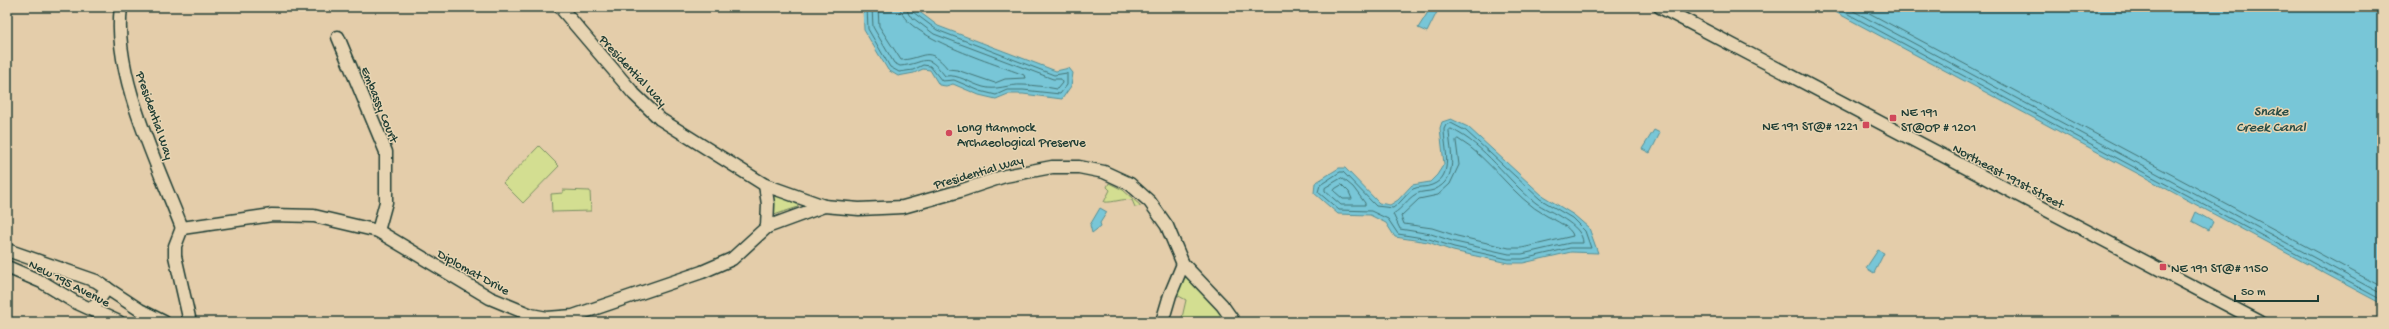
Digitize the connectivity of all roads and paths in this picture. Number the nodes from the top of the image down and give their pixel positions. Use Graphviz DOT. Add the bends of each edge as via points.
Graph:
graph roads {
  1 [pos="121,7"];
  2 [pos="560,7"];
  3 [pos="1660,7"];
  4 [pos="338,37"];
  5 [pos="765,185"];
  6 [pos="824,206"];
  7 [pos="767,227"];
  8 [pos="182,228"];
  9 [pos="378,231"];
  10 [pos="7,250"];
  11 [pos="1183,264"];
  12 [pos="7,267"];
  13 [pos="107,288"];
  14 [pos="92,310"];
  15 [pos="119,322"];
  16 [pos="164,322"];
  17 [pos="190,322"];
  18 [pos="1162,322"];
  19 [pos="1234,322"];
  20 [pos="2260,322"];
  1 -- 8 [label="street, Presidential Way" via="121,33 129,88"];
  2 -- 5 [label="street, Presidential Way" via="634,94 660,119"];
  3 -- 20 [label="street, Northeast 191st Street"];
  4 -- 9 [label="street, Embassy Court" via="386,152 386,202"];
  5 -- 6 [label="street, Presidential Way"];
  5 -- 7 [label="street" via="768,204"];
  6 -- 7 [label="street, Presidential Way"];
  6 -- 11 [label="street, Presidential Way" via="859,209 903,207 1005,176 1052,167 1079,167 1104,172 1130,184 1150,202 1167,226"];
  7 -- 9 [label="street, Diplomat Drive" via="732,259 702,272 573,316 547,318 531,315 490,298"];
  8 -- 9 [label="street, Diplomat Drive" via="272,215 314,216"];
  8 -- 17 [label="street" via="175,246 175,256"];
  10 -- 13 [label="street, New 195 Avenue" via="96,281"];
  11 -- 18 [label="street"];
  11 -- 19 [label="street, Presidential Way" via="1222,305"];
  12 -- 14 [label="street, New 195 Avenue" via="42,282"];
  13 -- 14 [label="street"];
  13 -- 16 [label="street, New 195 Avenue"];
  14 -- 15 [label="street, New 195 Avenue"];
}
